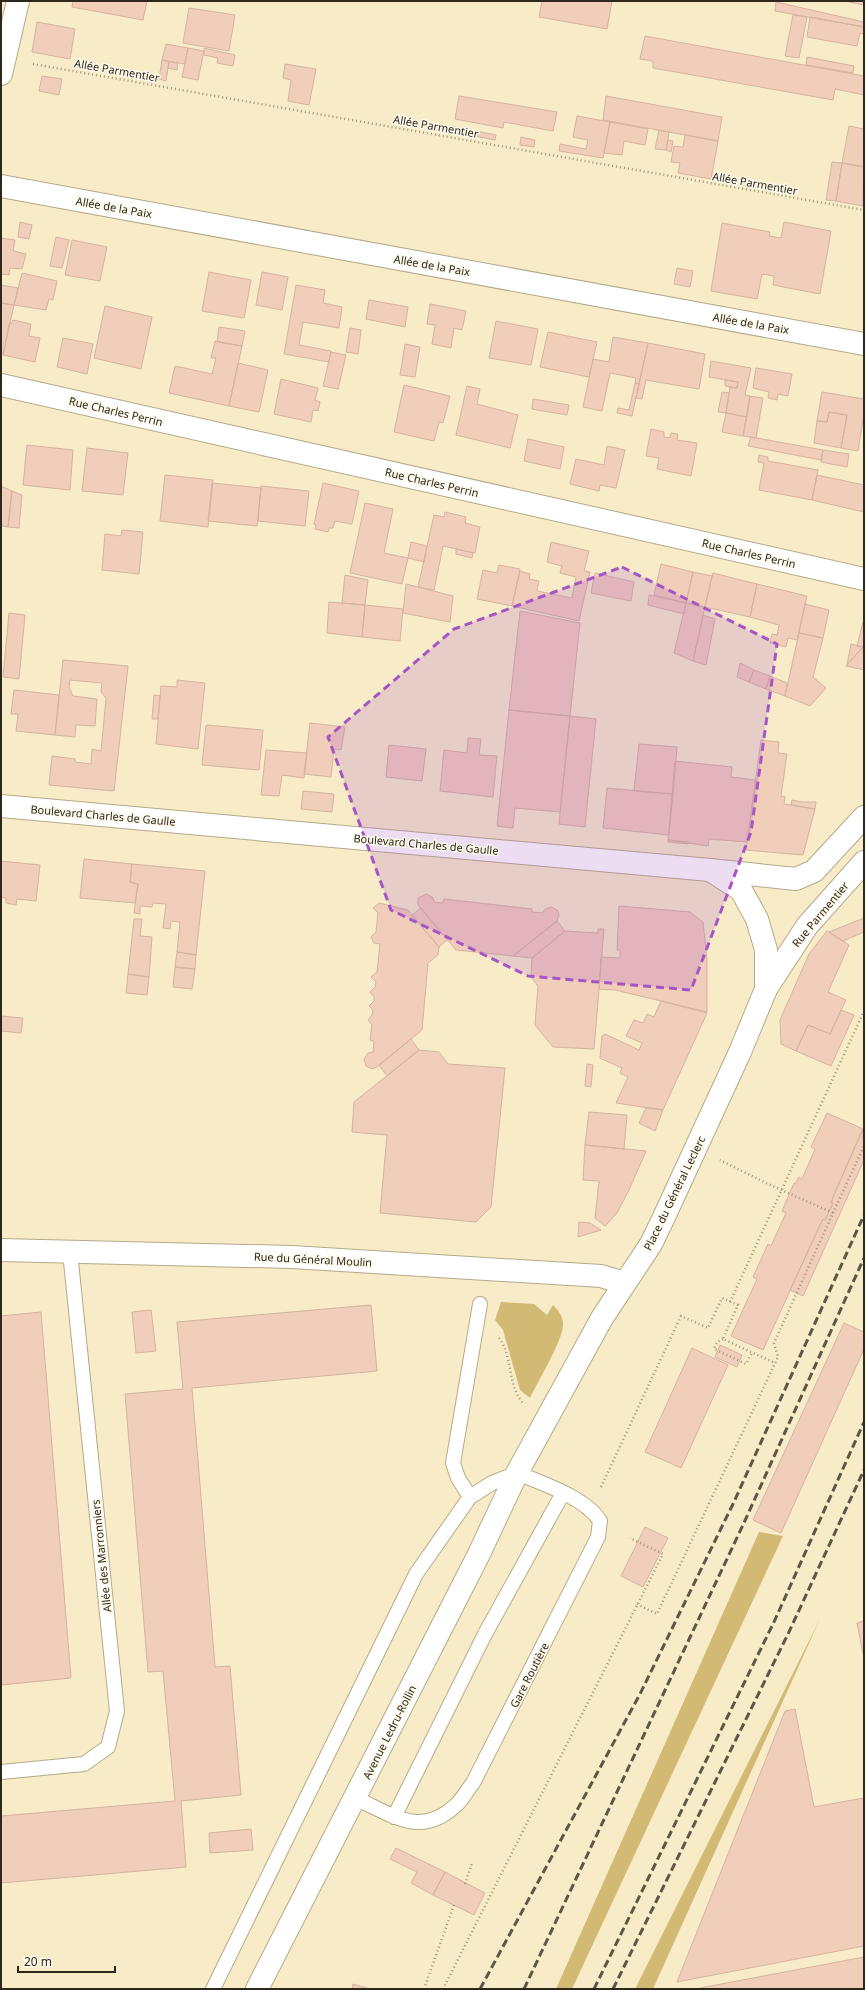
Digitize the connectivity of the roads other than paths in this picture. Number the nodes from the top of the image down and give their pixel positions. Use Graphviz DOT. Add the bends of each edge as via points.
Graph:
graph roads {
  1 [pos="12,8"];
  2 [pos="3,66"];
  3 [pos="1,186"];
  4 [pos="864,344"];
  5 [pos="1,385"];
  6 [pos="864,579"];
  7 [pos="1,806"];
  8 [pos="864,817"];
  9 [pos="864,862"];
  10 [pos="710,870"];
  11 [pos="766,988"];
  12 [pos="1,1250"];
  13 [pos="70,1252"];
  14 [pos="624,1283"];
  15 [pos="480,1304"];
  16 [pos="517,1473"];
  17 [pos="563,1493"];
  18 [pos="470,1497"];
  19 [pos="1,1772"];
  20 [pos="355,1798"];
  21 [pos="394,1817"];
  22 [pos="213,1989"];
  23 [pos="257,1989"];
  1 -- 2 [label="street"];
  3 -- 4 [label="street, Allée de la Paix"];
  5 -- 6 [label="street, Rue Charles Perrin"];
  7 -- 10 [label="street, Boulevard Charles de Gaulle"];
  8 -- 10 [label="street" via="814,871 796,879"];
  9 -- 11 [label="street, Rue Parmentier" via="807,926"];
  10 -- 11 [label="street, Boulevard Charles de Gaulle" via="741,890 757,918 766,950"];
  11 -- 14 [label="street, Place du Général Leclerc" via="696,1149 650,1244"];
  12 -- 13 [label="street, Rue du Général Moulin"];
  13 -- 14 [label="street, Rue du Général Moulin" via="292,1257 601,1276"];
  13 -- 19 [label="lane, Allée des Marronniers" via="117,1711 108,1747 84,1764"];
  14 -- 16 [label="street, Place du Général Leclerc" via="598,1324"];
  15 -- 18 [label="lane" via="453,1463 458,1478"];
  16 -- 17 [label="lane, Gare Routière"];
  16 -- 18 [label="lane" via="492,1483"];
  16 -- 20 [label="street, Avenue Ledru-Rollin" via="478,1556"];
  17 -- 21 [label="lane" via="485,1634"];
  17 -- 21 [label="lane, Gare Routière" via="596,1515 600,1521 598,1537 505,1722 473,1783 457,1805 438,1819 421,1823"];
  18 -- 22 [label="lane" via="416,1574"];
  20 -- 21 [label="lane, Gare Routière"];
  20 -- 23 [label="street, Avenue Ledru-Rollin"];
}
